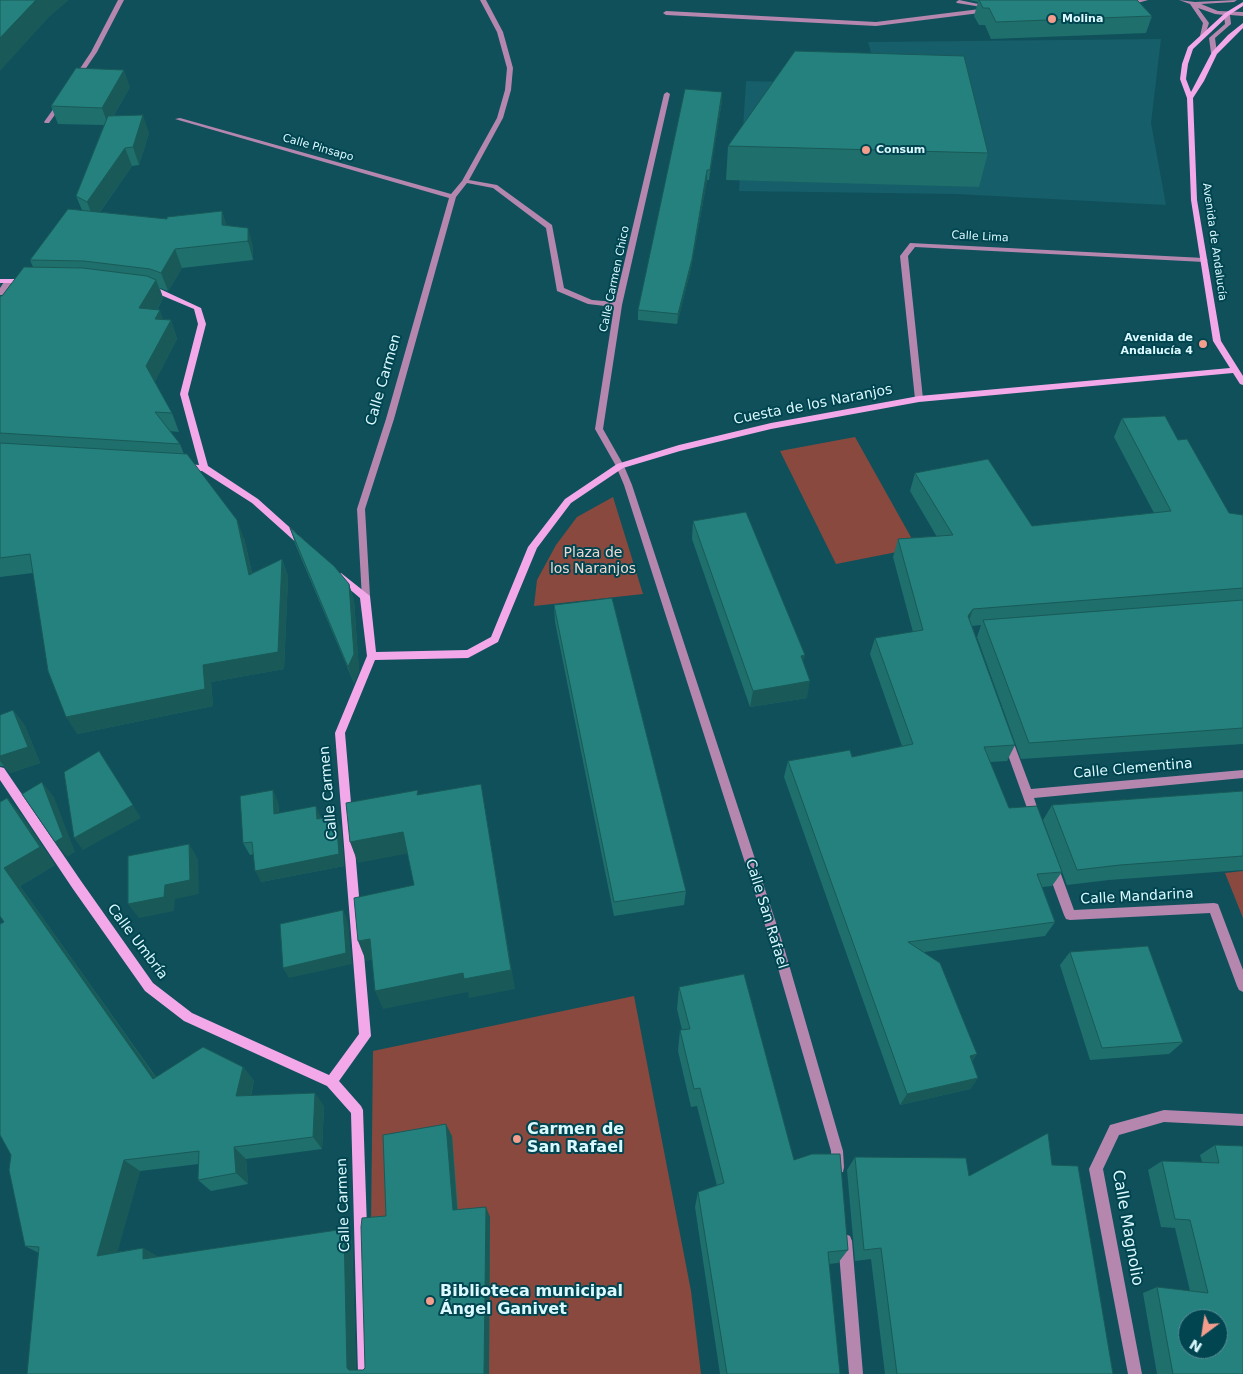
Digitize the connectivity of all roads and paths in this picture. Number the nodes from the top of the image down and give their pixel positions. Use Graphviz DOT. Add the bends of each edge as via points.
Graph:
graph roads {
  1 [pos="121,0"];
  2 [pos="483,0"];
  3 [pos="1146,0"];
  4 [pos="1182,0"];
  5 [pos="1234,0"];
  6 [pos="959,2"];
  7 [pos="1192,3"];
  8 [pos="1121,4"];
  9 [pos="1243,4"];
  10 [pos="666,14"];
  11 [pos="1227,14"];
  12 [pos="1243,14"];
  13 [pos="1243,25"];
  14 [pos="1202,35"];
  15 [pos="1214,53"];
  16 [pos="73,83"];
  17 [pos="667,94"];
  18 [pos="63,98"];
  19 [pos="1190,98"];
  20 [pos="178,119"];
  21 [pos="47,122"];
  22 [pos="465,181"];
  23 [pos="453,197"];
  24 [pos="1204,260"];
  25 [pos="0,281"];
  26 [pos="9,281"];
  27 [pos="36,282"];
  28 [pos="138,289"];
  29 [pos="0,293"];
  30 [pos="618,305"];
  31 [pos="1235,370"];
  32 [pos="1243,382"];
  33 [pos="919,399"];
  34 [pos="620,466"];
  35 [pos="175,467"];
  36 [pos="204,468"];
  37 [pos="310,551"];
  38 [pos="331,570"];
  39 [pos="365,596"];
  40 [pos="372,656"];
  41 [pos="1004,731"];
  42 [pos="0,771"];
  43 [pos="1243,774"];
  44 [pos="1026,794"];
  45 [pos="1040,831"];
  46 [pos="1050,859"];
  47 [pos="1243,986"];
  48 [pos="331,1082"];
  49 [pos="1243,1120"];
  50 [pos="839,1180"];
  51 [pos="844,1229"];
  52 [pos="365,1374"];
  53 [pos="856,1374"];
  54 [pos="1135,1374"];
  1 -- 16 [label="street" via="94,52"];
  2 -- 22 [label="street, Calle Carmen" via="500,32 510,68 509,82 500,118"];
  3 -- 8 [label="street"];
  4 -- 7 [label="street"];
  5 -- 7 [label="street"];
  6 -- 10 [label="street" via="999,8 876,24"];
  7 -- 11 [label="street"];
  7 -- 14 [label="street" via="1206,23"];
  9 -- 11 [label="street, Avenida de Andalucía"];
  11 -- 12 [label="street"];
  11 -- 14 [label="street, Avenida de Andalucía"];
  11 -- 15 [label="street" via="1228,24 1212,38"];
  13 -- 15 [label="street"];
  14 -- 19 [label="street, Avenida de Andalucía" via="1190,48 1185,64 1183,79"];
  15 -- 19 [label="street"];
  17 -- 30 [label="street, Calle Carmen Chico"];
  18 -- 21 [label="street"];
  19 -- 24 [label="street, Avenida de Andalucía" via="1194,200"];
  20 -- 23 [label="street, Calle Pinsapo"];
  22 -- 23 [label="street, Calle Carmen"];
  22 -- 30 [label="street" via="494,186 548,227 560,289 591,302"];
  23 -- 39 [label="street, Calle Carmen" via="390,419 360,509"];
  24 -- 31 [label="street, Avenida de Andalucía" via="1217,341"];
  24 -- 33 [label="street, Calle Lima" via="913,244 904,256"];
  25 -- 26 [label="street"];
  26 -- 27 [label="street"];
  26 -- 29 [label="street"];
  28 -- 36 [label="street" via="157,291 197,308 202,324 184,394"];
  30 -- 34 [label="street, Calle Carmen Chico" via="599,429"];
  31 -- 32 [label="street, Avenida de Andalucía"];
  31 -- 33 [label="street, Cuesta de los Naranjos"];
  33 -- 34 [label="street, Cuesta de los Naranjos" via="771,426"];
  34 -- 40 [label="street, Cuesta de los Naranjos" via="568,501 533,547 495,639 468,654"];
  34 -- 50 [label="street, Calle San Rafael" via="777,944 837,1151"];
  35 -- 36 [label="street"];
  36 -- 37 [label="street" via="254,501"];
  38 -- 39 [label="street"];
  39 -- 40 [label="street, Calle Carmen"];
  40 -- 48 [label="street, Calle Carmen" via="340,733 365,1036"];
  41 -- 44 [label="street"];
  42 -- 48 [label="street, Calle Umbría" via="149,987 188,1016"];
  43 -- 44 [label="street, Calle Clementina"];
  44 -- 45 [label="street"];
  46 -- 47 [label="street, Calle Mandarina" via="1070,916 1214,908"];
  48 -- 52 [label="street, Calle Carmen" via="357,1110"];
  49 -- 54 [label="street, Calle Magnolio" via="1164,1116 1115,1130 1096,1169"];
  51 -- 53 [label="street"];
}
